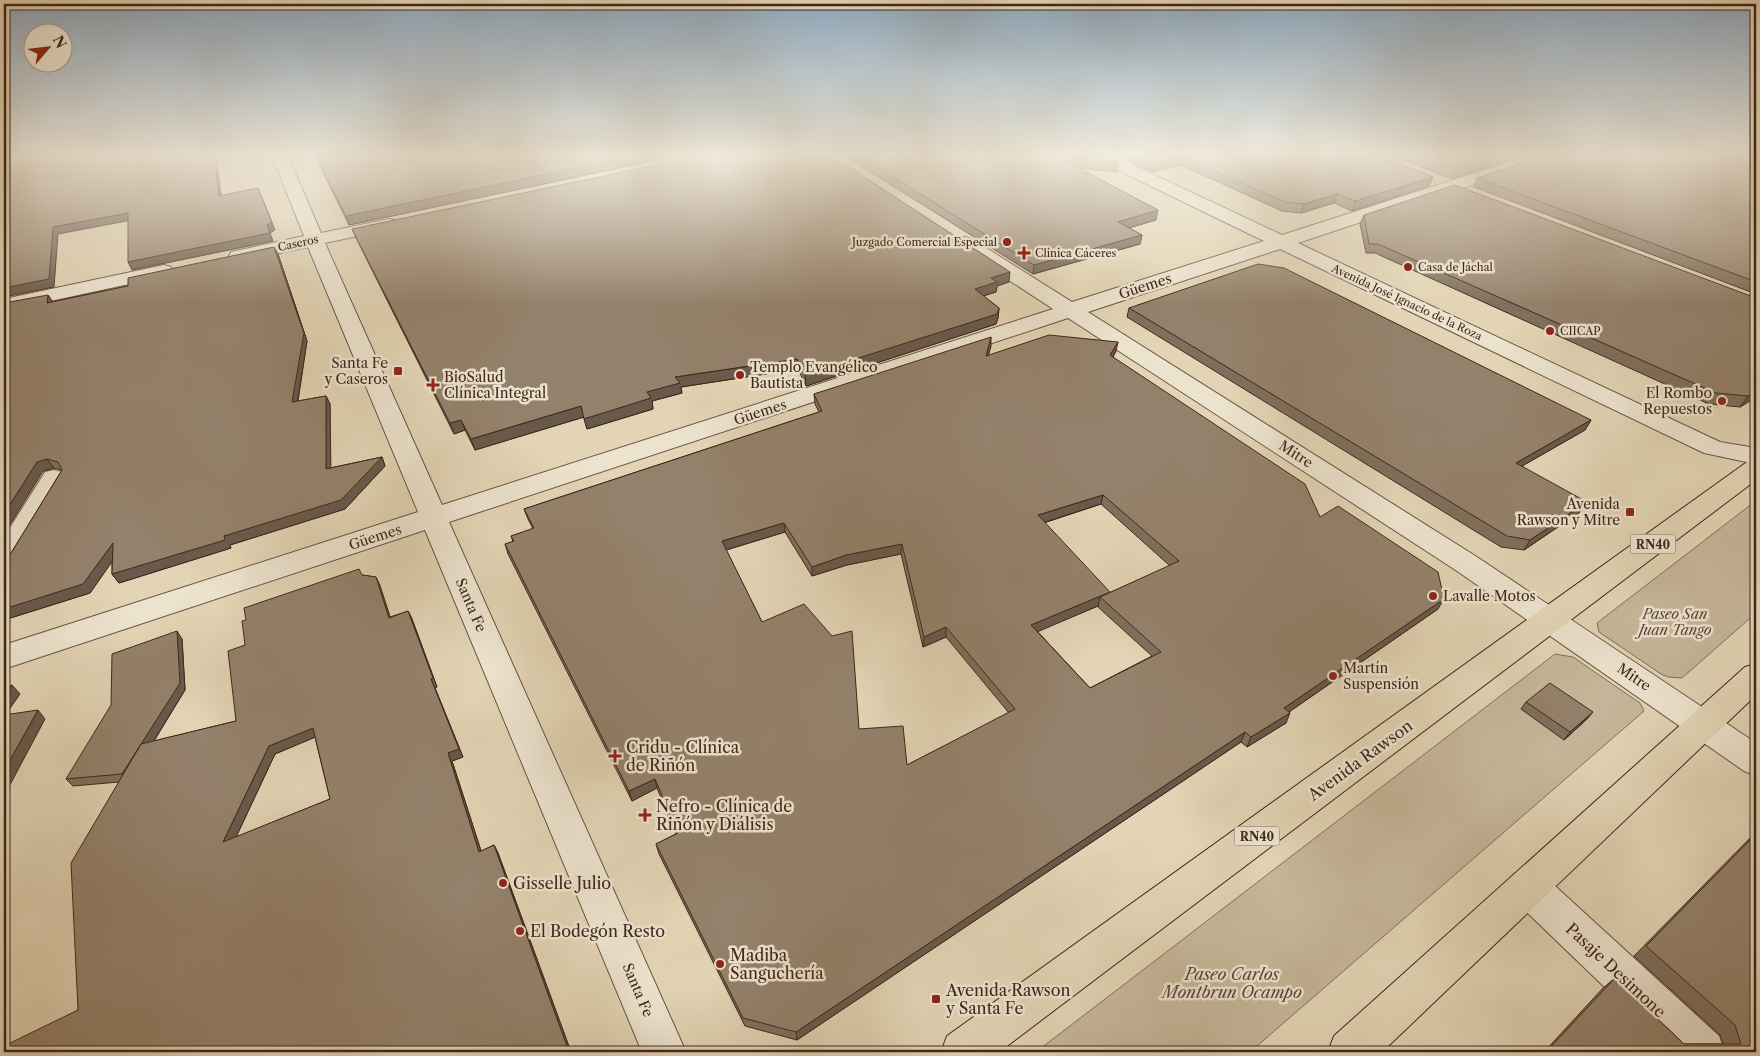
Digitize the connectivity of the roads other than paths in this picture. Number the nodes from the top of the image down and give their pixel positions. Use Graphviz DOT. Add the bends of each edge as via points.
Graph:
graph roads {
  1 [pos="301,205"];
  2 [pos="1204,205"];
  3 [pos="1395,205"];
  4 [pos="400,222"];
  5 [pos="953,235"];
  6 [pos="315,239"];
  7 [pos="1281,242"];
  8 [pos="222,259"];
  9 [pos="184,267"];
  10 [pos="4,305"];
  11 [pos="1071,310"];
  12 [pos="1753,471"];
  13 [pos="54,478"];
  14 [pos="434,518"];
  15 [pos="4,559"];
  16 [pos="1550,620"];
  17 [pos="4,658"];
  18 [pos="1756,676"];
  19 [pos="1704,725"];
  20 [pos="1756,760"];
  21 [pos="1528,887"];
  22 [pos="664,1052"];
  23 [pos="963,1052"];
  24 [pos="1350,1052"];
  25 [pos="1703,1052"];
  1 -- 6 [label="street, Santa Fe"];
  2 -- 7 [label="street, Avenida José Ignacio de la Roza"];
  3 -- 7 [label="street, Güemes"];
  4 -- 6 [label="street, Caseros"];
  5 -- 11 [label="street, Mitre"];
  6 -- 8 [label="street, Caseros"];
  6 -- 14 [label="street, Santa Fe"];
  7 -- 11 [label="street, Güemes"];
  7 -- 12 [label="street, Avenida José Ignacio de la Roza" via="1713,448 1727,465"];
  9 -- 10 [label="street"];
  11 -- 14 [label="street, Güemes"];
  11 -- 16 [label="street, Mitre"];
  12 -- 16 [label="main road, Avenida Rawson / RN40"];
  13 -- 15 [label="street"];
  14 -- 17 [label="street, Güemes"];
  14 -- 22 [label="street, Santa Fe"];
  16 -- 19 [label="street, Mitre"];
  16 -- 23 [label="main road, Avenida Rawson / RN40"];
  18 -- 19 [label="main road"];
  19 -- 20 [label="street, Mitre"];
  19 -- 21 [label="main road"];
  21 -- 24 [label="main road"];
  21 -- 25 [label="street, Pasaje Desimone"];
}
